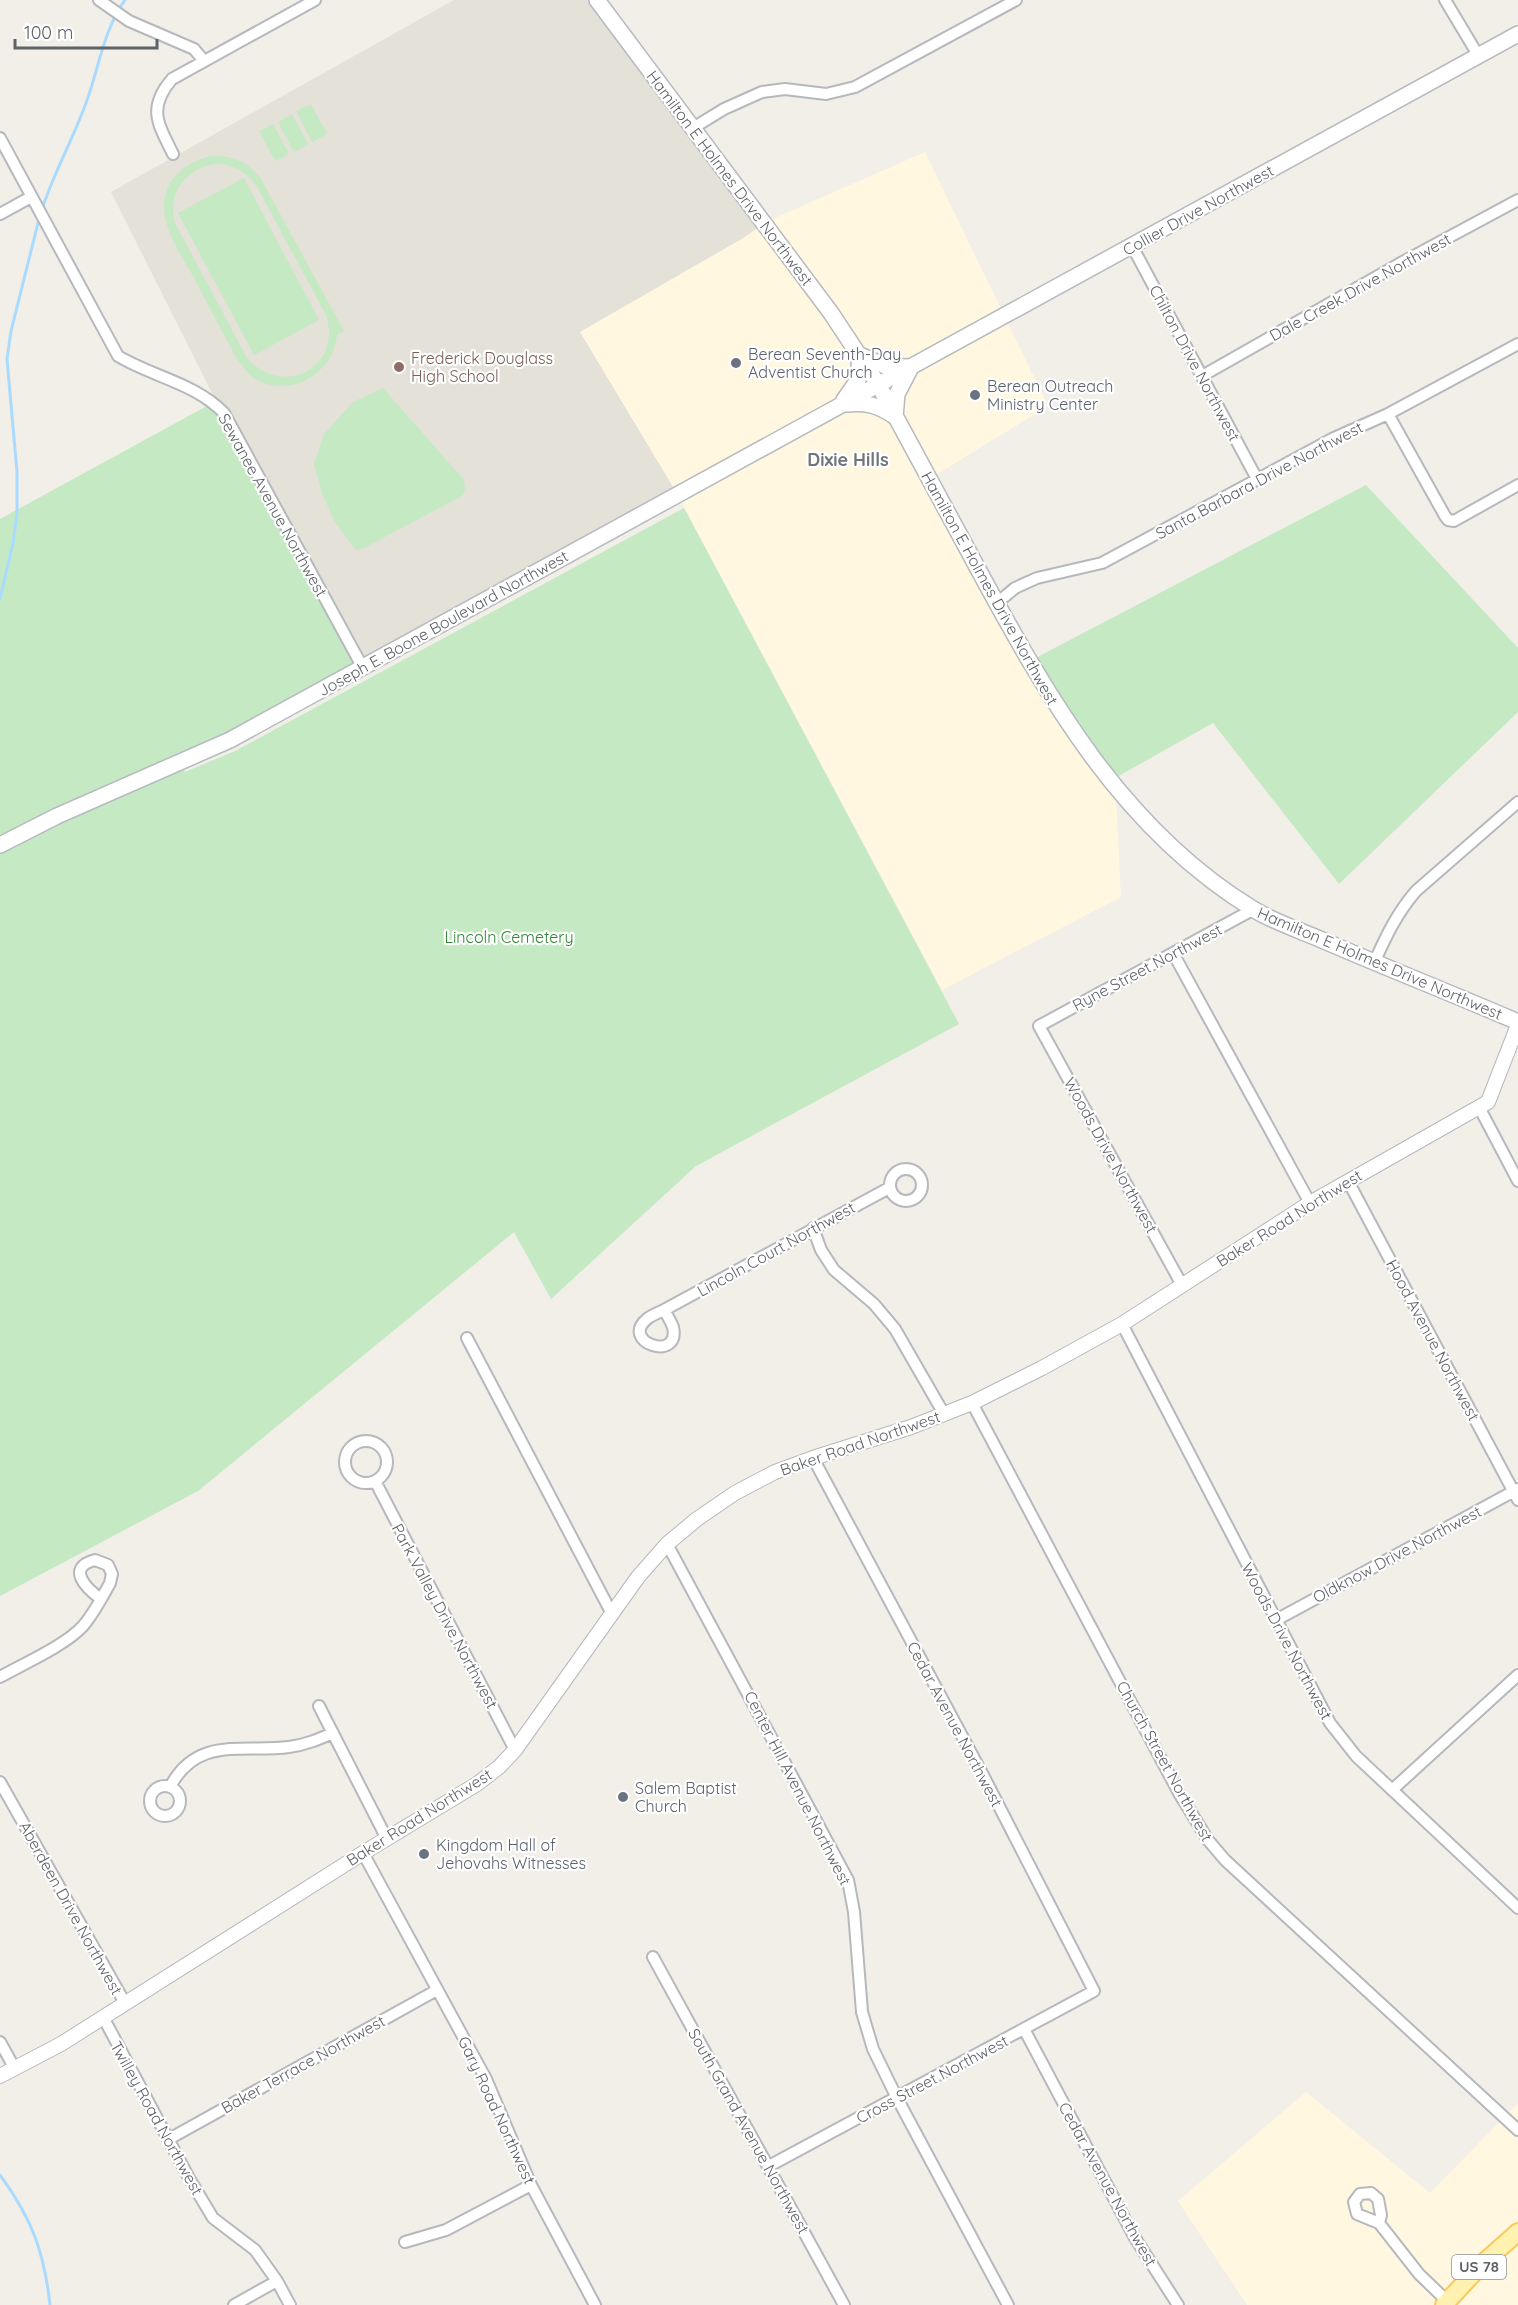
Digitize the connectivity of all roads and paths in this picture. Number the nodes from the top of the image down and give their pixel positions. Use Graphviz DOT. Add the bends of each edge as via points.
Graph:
graph roads {
  1 [pos="99,0"];
  2 [pos="315,0"];
  3 [pos="597,0"];
  4 [pos="1016,0"];
  5 [pos="1445,0"];
  6 [pos="1518,34"];
  7 [pos="1478,54"];
  8 [pos="204,61"];
  9 [pos="693,128"];
  10 [pos="0,138"];
  11 [pos="173,154"];
  12 [pos="31,197"];
  13 [pos="1518,200"];
  14 [pos="0,214"];
  15 [pos="1132,246"];
  16 [pos="1518,344"];
  17 [pos="860,355"];
  18 [pos="911,367"];
  19 [pos="1202,376"];
  20 [pos="878,384"];
  21 [pos="841,405"];
  22 [pos="1388,414"];
  23 [pos="896,417"];
  24 [pos="1257,478"];
  25 [pos="1518,485"];
  26 [pos="997,603"];
  27 [pos="363,668"];
  28 [pos="1518,802"];
  29 [pos="0,845"];
  30 [pos="1254,909"];
  31 [pos="1173,953"];
  32 [pos="1374,963"];
  33 [pos="1518,1024"];
  34 [pos="1039,1026"];
  35 [pos="1479,1107"];
  36 [pos="1348,1181"];
  37 [pos="1518,1181"];
  38 [pos="889,1188"];
  39 [pos="1310,1203"];
  40 [pos="813,1228"];
  41 [pos="1182,1285"];
  42 [pos="664,1310"];
  43 [pos="1122,1324"];
  44 [pos="467,1338"];
  45 [pos="972,1403"];
  46 [pos="944,1414"];
  47 [pos="813,1458"];
  48 [pos="375,1481"];
  49 [pos="1516,1493"];
  50 [pos="667,1544"];
  51 [pos="101,1599"];
  52 [pos="612,1614"];
  53 [pos="1276,1620"];
  54 [pos="1518,1675"];
  55 [pos="0,1677"];
  56 [pos="319,1706"];
  57 [pos="333,1733"];
  58 [pos="515,1750"];
  59 [pos="0,1782"];
  60 [pos="170,1787"];
  61 [pos="1392,1790"];
  62 [pos="387,1839"];
  63 [pos="363,1853"];
  64 [pos="1518,1908"];
  65 [pos="653,1957"];
  66 [pos="437,1990"];
  67 [pos="1094,1991"];
  68 [pos="125,2003"];
  69 [pos="103,2017"];
  70 [pos="1024,2030"];
  71 [pos="0,2042"];
  72 [pos="15,2069"];
  73 [pos="0,2076"];
  74 [pos="897,2098"];
  75 [pos="1518,2130"];
  76 [pos="169,2139"];
  77 [pos="769,2166"];
  78 [pos="531,2185"];
  79 [pos="1379,2223"];
  80 [pos="1514,2240"];
  81 [pos="405,2242"];
  82 [pos="277,2281"];
  83 [pos="1446,2303"];
  84 [pos="234,2305"];
  85 [pos="290,2305"];
  86 [pos="595,2305"];
  87 [pos="844,2305"];
  88 [pos="1008,2305"];
  89 [pos="1178,2305"];
  1 -- 8 [label="street" via="129,21 194,49"];
  2 -- 8 [label="street"];
  3 -- 9 [label="main road, Hamilton E Holmes Drive Northwest"];
  4 -- 9 [label="street" via="855,87 826,94 785,89 762,92"];
  5 -- 7 [label="street"];
  6 -- 7 [label="main road, Collier Drive Northwest"];
  7 -- 15 [label="main road, Collier Drive Northwest"];
  8 -- 11 [label="street" via="172,79 159,99 158,125"];
  9 -- 17 [label="main road, Hamilton E Holmes Drive Northwest"];
  10 -- 12 [label="street, Sewanee Avenue Northwest"];
  12 -- 14 [label="street"];
  12 -- 27 [label="street, Sewanee Avenue Northwest" via="118,356 198,392 224,413"];
  13 -- 19 [label="street, Dale Creek Drive Northwest"];
  15 -- 18 [label="main road, Collier Drive Northwest"];
  15 -- 19 [label="street, Chilton Drive Northwest"];
  16 -- 22 [label="street, Santa Barbara Drive Northwest"];
  17 -- 18 [label="main road" via="885,366"];
  17 -- 20 [label="main road, Hamilton E Holmes Drive Northwest"];
  17 -- 21 [label="main road" via="858,380"];
  18 -- 20 [label="main road, Collier Drive Northwest"];
  18 -- 23 [label="main road" via="897,394"];
  19 -- 24 [label="street, Chilton Drive Northwest"];
  20 -- 21 [label="main road, Joseph E. Boone Boulevard Northwest"];
  20 -- 23 [label="main road, Hamilton E Holmes Drive Northwest"];
  21 -- 23 [label="main road" via="872,404"];
  21 -- 27 [label="main road, Joseph E. Boone Boulevard Northwest"];
  22 -- 24 [label="street, Santa Barbara Drive Northwest"];
  22 -- 25 [label="street" via="1449,520"];
  23 -- 26 [label="main road, Hamilton E Holmes Drive Northwest"];
  24 -- 26 [label="street, Santa Barbara Drive Northwest" via="1102,563 1037,578 1015,588"];
  26 -- 30 [label="main road, Hamilton E Holmes Drive Northwest" via="1059,711 1112,784 1177,850"];
  27 -- 29 [label="main road, Joseph E. Boone Boulevard Northwest" via="230,740"];
  28 -- 32 [label="street" via="1410,898 1394,919"];
  30 -- 31 [label="street, Ryne Street Northwest"];
  30 -- 32 [label="main road, Hamilton E Holmes Drive Northwest"];
  31 -- 34 [label="street, Ryne Street Northwest"];
  31 -- 39 [label="street"];
  32 -- 33 [label="main road, Hamilton E Holmes Drive Northwest"];
  33 -- 35 [label="street, Baker Road Northwest" via="1488,1102"];
  34 -- 41 [label="street, Woods Drive Northwest"];
  35 -- 36 [label="street, Baker Road Northwest"];
  35 -- 37 [label="street"];
  36 -- 39 [label="street, Baker Road Northwest"];
  36 -- 49 [label="street, Hood Avenue Northwest"];
  38 -- 40 [label="street, Lincoln Court Northwest"];
  39 -- 41 [label="street, Baker Road Northwest"];
  40 -- 42 [label="street, Lincoln Court Northwest"];
  40 -- 46 [label="street" via="834,1270 874,1304 895,1329"];
  41 -- 43 [label="street, Baker Road Northwest"];
  43 -- 45 [label="street, Baker Road Northwest"];
  43 -- 53 [label="street, Woods Drive Northwest"];
  44 -- 52 [label="street"];
  45 -- 46 [label="street, Baker Road Northwest"];
  45 -- 75 [label="street, Church Street Northwest" via="1179,1793 1208,1840"];
  46 -- 47 [label="street, Baker Road Northwest"];
  47 -- 50 [label="street, Baker Road Northwest" via="735,1493"];
  47 -- 67 [label="street, Cedar Avenue Northwest"];
  48 -- 48 [label="street" via="385,1472 385,1451 375,1442 354,1444 346,1455 349,1475 361,1483"];
  48 -- 58 [label="street, Park Valley Drive Northwest"];
  49 -- 53 [label="street, Oldknow Drive Northwest"];
  50 -- 52 [label="street, Baker Road Northwest" via="638,1576"];
  50 -- 74 [label="street, Center Hill Avenue Northwest" via="848,1880 862,2012 873,2049"];
  51 -- 55 [label="street" via="72,1636"];
  52 -- 58 [label="street, Baker Road Northwest"];
  53 -- 61 [label="street, Woods Drive Northwest" via="1330,1723 1356,1756"];
  54 -- 61 [label="street"];
  56 -- 57 [label="street"];
  57 -- 60 [label="street" via="290,1747 214,1751 184,1767"];
  57 -- 62 [label="street"];
  58 -- 62 [label="street, Baker Road Northwest" via="477,1784"];
  59 -- 68 [label="street, Aberdeen Drive Northwest"];
  61 -- 64 [label="street, Woods Drive Northwest"];
  62 -- 63 [label="street, Baker Road Northwest"];
  63 -- 66 [label="street, Gary Road Northwest"];
  63 -- 68 [label="street, Baker Road Northwest"];
  65 -- 77 [label="street, South Grand Avenue Northwest"];
  66 -- 76 [label="street, Baker Terrace Northwest"];
  66 -- 78 [label="street, Gary Road Northwest" via="486,2079"];
  67 -- 70 [label="street, Cross Street Northwest"];
  68 -- 69 [label="street, Baker Road Northwest"];
  69 -- 72 [label="street, Baker Road Northwest"];
  69 -- 76 [label="street, Twilley Road Northwest"];
  70 -- 74 [label="street, Cross Street Northwest"];
  70 -- 89 [label="street, Cedar Avenue Northwest" via="1135,2238"];
  71 -- 72 [label="street"];
  72 -- 73 [label="street, Baker Road Northwest"];
  74 -- 77 [label="street, Cross Street Northwest"];
  74 -- 88 [label="street, Center Hill Avenue Northwest"];
  76 -- 82 [label="street, Twilley Road Northwest" via="213,2218 255,2250"];
  77 -- 87 [label="street, South Grand Avenue Northwest"];
  78 -- 81 [label="street" via="446,2230"];
  78 -- 86 [label="street, Gary Road Northwest"];
  79 -- 83 [label="street"];
  80 -- 83 [label="main road, US 78" via="1482,2264"];
  82 -- 84 [label="street"];
  82 -- 85 [label="street"];
}
